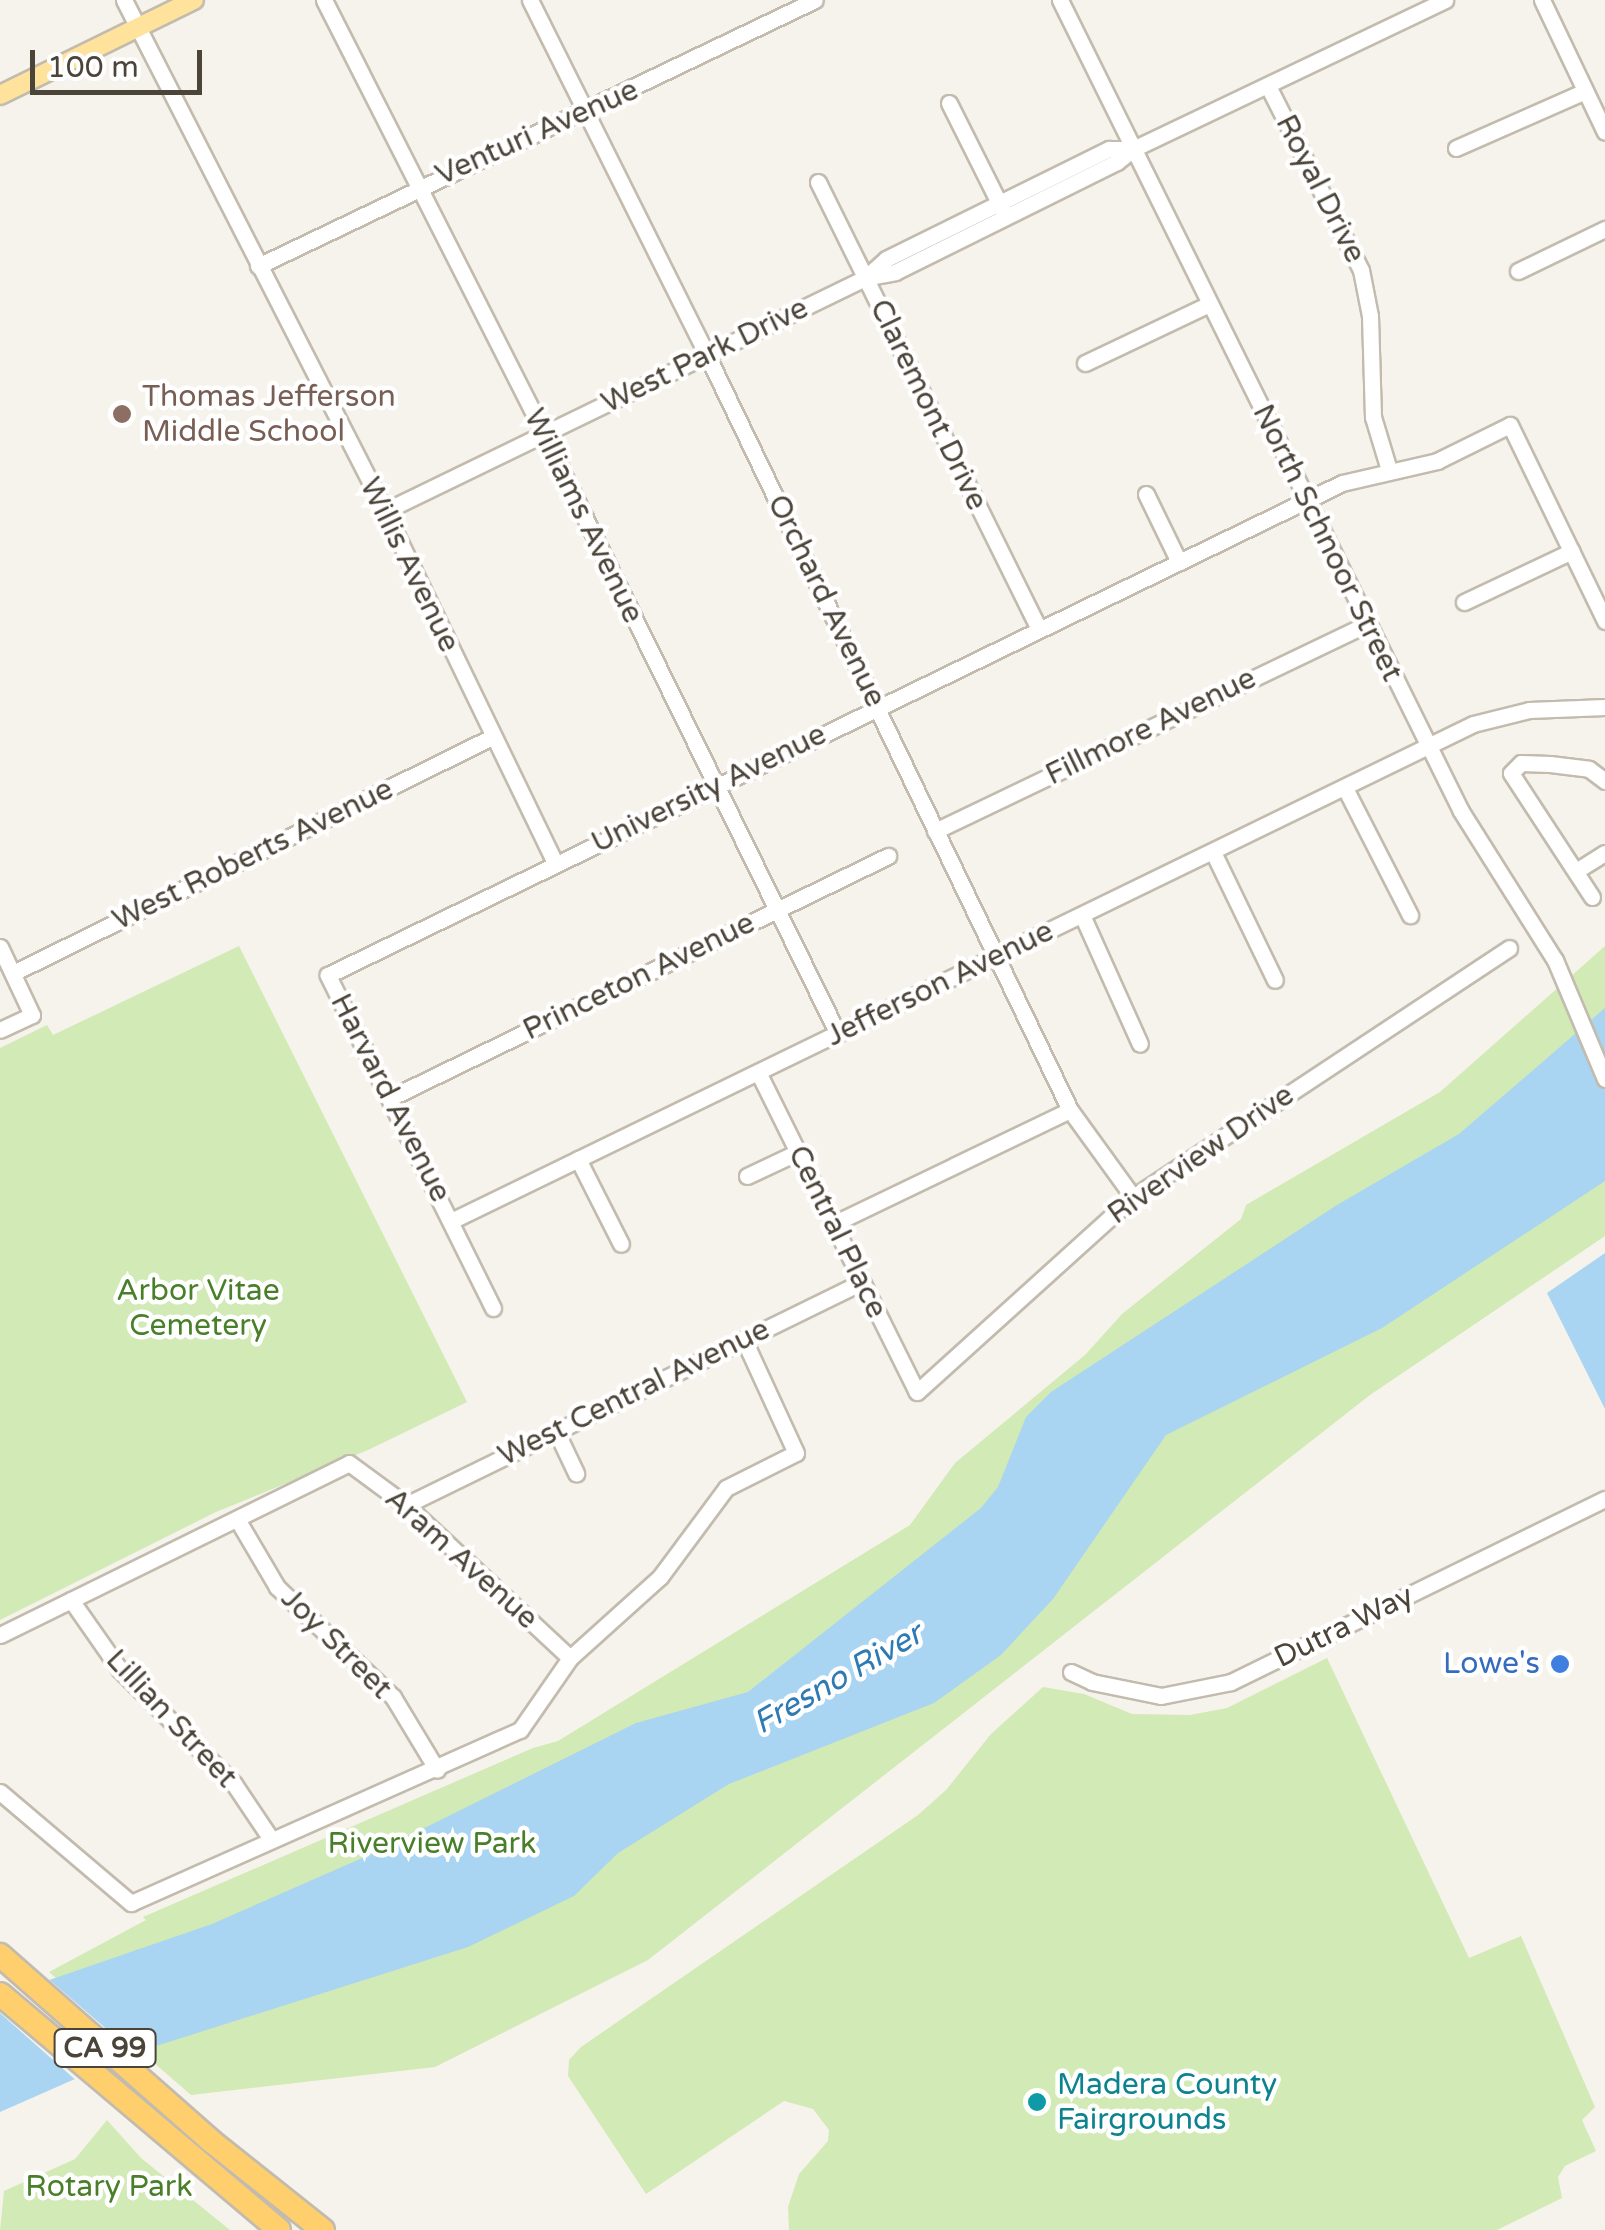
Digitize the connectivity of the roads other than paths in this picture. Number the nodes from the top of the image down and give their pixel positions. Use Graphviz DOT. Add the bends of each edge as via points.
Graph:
graph roads {
  1 [pos="124,0"];
  2 [pos="194,0"];
  3 [pos="324,0"];
  4 [pos="530,0"];
  5 [pos="1060,0"];
  6 [pos="1445,0"];
  7 [pos="1542,0"];
  8 [pos="805,2"];
  9 [pos="137,28"];
  10 [pos="1268,86"];
  11 [pos="1586,91"];
  12 [pos="0,95"];
  13 [pos="949,103"];
  14 [pos="582,113"];
  15 [pos="1605,132"];
  16 [pos="1133,148"];
  17 [pos="1456,148"];
  18 [pos="818,182"];
  19 [pos="417,187"];
  20 [pos="1003,210"];
  21 [pos="1605,229"];
  22 [pos="258,266"];
  23 [pos="1518,271"];
  24 [pos="865,278"];
  25 [pos="1209,304"];
  26 [pos="707,355"];
  27 [pos="1085,363"];
  28 [pos="544,434"];
  29 [pos="1390,470"];
  30 [pos="1146,494"];
  31 [pos="1306,500"];
  32 [pos="384,511"];
  33 [pos="1572,551"];
  34 [pos="1179,562"];
  35 [pos="1464,602"];
  36 [pos="1605,621"];
  37 [pos="1368,624"];
  38 [pos="1038,627"];
  39 [pos="877,706"];
  40 [pos="1605,706"];
  41 [pos="492,737"];
  42 [pos="1428,746"];
  43 [pos="1605,781"];
  44 [pos="715,786"];
  45 [pos="1345,788"];
  46 [pos="936,831"];
  47 [pos="1214,852"];
  48 [pos="1605,853"];
  49 [pos="888,856"];
  50 [pos="556,864"];
  51 [pos="1576,871"];
  52 [pos="1592,897"];
  53 [pos="777,910"];
  54 [pos="1410,914"];
  55 [pos="1082,916"];
  56 [pos="0,948"];
  57 [pos="1509,948"];
  58 [pos="996,957"];
  59 [pos="13,973"];
  60 [pos="328,975"];
  61 [pos="1275,980"];
  62 [pos="0,1030"];
  63 [pos="838,1034"];
  64 [pos="1140,1044"];
  65 [pos="758,1072"];
  66 [pos="1605,1079"];
  67 [pos="390,1098"];
  68 [pos="1070,1110"];
  69 [pos="798,1152"];
  70 [pos="578,1159"];
  71 [pos="747,1176"];
  72 [pos="1132,1196"];
  73 [pos="451,1221"];
  74 [pos="834,1224"];
  75 [pos="620,1244"];
  76 [pos="862,1282"];
  77 [pos="493,1308"];
  78 [pos="744,1340"];
  79 [pos="917,1392"];
  80 [pos="556,1432"];
  81 [pos="576,1474"];
  82 [pos="1605,1499"];
  83 [pos="406,1505"];
  84 [pos="237,1518"];
  85 [pos="71,1600"];
  86 [pos="0,1635"];
  87 [pos="570,1658"];
  88 [pos="1071,1672"];
  89 [pos="437,1770"];
  90 [pos="0,1792"];
  91 [pos="271,1839"];
  92 [pos="0,1955"];
  93 [pos="0,1994"];
  94 [pos="278,2230"];
  95 [pos="323,2230"];
  1 -- 9 [label="street, Willis Avenue"];
  2 -- 9 [label="main road"];
  3 -- 19 [label="street, Williams Avenue"];
  4 -- 14 [label="street, Orchard Avenue"];
  5 -- 16 [label="street, North Schnoor Street"];
  6 -- 10 [label="street, West Park Drive"];
  7 -- 11 [label="street"];
  8 -- 14 [label="street, Venturi Avenue"];
  9 -- 12 [label="main road"];
  9 -- 22 [label="street, Willis Avenue"];
  10 -- 16 [label="street, West Park Drive"];
  10 -- 29 [label="street, Royal Drive" via="1361,270 1370,316 1372,417"];
  11 -- 15 [label="street"];
  11 -- 17 [label="street"];
  13 -- 20 [label="street"];
  14 -- 19 [label="street, Venturi Avenue"];
  14 -- 26 [label="street, Orchard Avenue"];
  16 -- 20 [label="street, West Park Drive" via="1117,162"];
  16 -- 25 [label="street, North Schnoor Street"];
  18 -- 24 [label="street, Claremont Drive"];
  19 -- 22 [label="street, Venturi Avenue"];
  19 -- 28 [label="street, Williams Avenue"];
  20 -- 24 [label="street, West Park Drive" via="894,272"];
  21 -- 23 [label="street"];
  22 -- 32 [label="street, Willis Avenue"];
  24 -- 26 [label="street, West Park Drive"];
  24 -- 38 [label="street, Claremont Drive"];
  25 -- 27 [label="street"];
  25 -- 31 [label="street, North Schnoor Street"];
  26 -- 28 [label="street, West Park Drive"];
  26 -- 39 [label="street, Orchard Avenue"];
  28 -- 32 [label="street, West Park Drive"];
  28 -- 44 [label="street, Williams Avenue"];
  29 -- 31 [label="street, University Avenue"];
  29 -- 33 [label="street, University Avenue" via="1437,461 1510,425"];
  30 -- 34 [label="street"];
  31 -- 34 [label="street, University Avenue"];
  31 -- 37 [label="street, North Schnoor Street"];
  32 -- 41 [label="street, Willis Avenue"];
  33 -- 35 [label="street"];
  33 -- 36 [label="street"];
  34 -- 38 [label="street, University Avenue"];
  37 -- 42 [label="street, North Schnoor Street"];
  37 -- 46 [label="street, Fillmore Avenue"];
  38 -- 39 [label="street, University Avenue"];
  39 -- 44 [label="street, University Avenue"];
  39 -- 46 [label="street, Orchard Avenue"];
  40 -- 42 [label="street" via="1502,714"];
  41 -- 50 [label="street, Willis Avenue"];
  41 -- 59 [label="street, West Roberts Avenue"];
  42 -- 45 [label="street, Jefferson Avenue"];
  42 -- 66 [label="street, North Schnoor Street" via="1461,811 1536,924"];
  43 -- 51 [label="street" via="1589,769 1550,764 1521,764 1512,773"];
  44 -- 50 [label="street, University Avenue"];
  44 -- 53 [label="street, Williams Avenue"];
  45 -- 47 [label="street, Jefferson Avenue"];
  45 -- 54 [label="street"];
  46 -- 58 [label="street, Orchard Avenue"];
  47 -- 55 [label="street, Jefferson Avenue"];
  47 -- 61 [label="street"];
  48 -- 51 [label="street"];
  49 -- 53 [label="street, Princeton Avenue"];
  50 -- 60 [label="street, University Avenue"];
  51 -- 52 [label="street"];
  53 -- 63 [label="street, Williams Avenue"];
  53 -- 67 [label="street, Princeton Avenue"];
  55 -- 58 [label="street, Jefferson Avenue"];
  55 -- 64 [label="street"];
  56 -- 59 [label="street"];
  57 -- 72 [label="street, Riverview Drive"];
  58 -- 63 [label="street, Jefferson Avenue"];
  58 -- 68 [label="street, Orchard Avenue"];
  59 -- 62 [label="street" via="32,1015"];
  60 -- 67 [label="street, Harvard Avenue"];
  63 -- 65 [label="street, Jefferson Avenue"];
  65 -- 69 [label="street, Central Place"];
  65 -- 70 [label="street, Jefferson Avenue"];
  67 -- 73 [label="street, Harvard Avenue"];
  68 -- 72 [label="street, Orchard Avenue"];
  68 -- 74 [label="street"];
  69 -- 71 [label="street"];
  69 -- 74 [label="street, Central Place"];
  70 -- 73 [label="street, Jefferson Avenue"];
  70 -- 75 [label="street"];
  72 -- 79 [label="street, Riverview Drive"];
  73 -- 77 [label="street, Harvard Avenue"];
  74 -- 76 [label="street, Central Place"];
  76 -- 78 [label="street, West Central Avenue"];
  76 -- 79 [label="street, Central Place"];
  78 -- 80 [label="street, West Central Avenue"];
  78 -- 87 [label="street" via="796,1453 726,1488 660,1578"];
  80 -- 81 [label="street"];
  80 -- 83 [label="street, West Central Avenue"];
  82 -- 88 [label="street, Dutra Way" via="1231,1682 1161,1696"];
  83 -- 84 [label="street, Aram Avenue" via="349,1463"];
  83 -- 87 [label="street, Aram Avenue"];
  84 -- 85 [label="street"];
  84 -- 89 [label="street, Joy Street" via="278,1588 393,1698"];
  85 -- 86 [label="street"];
  85 -- 91 [label="street, Lillian Street" via="120,1670 234,1784"];
  87 -- 89 [label="street" via="520,1730"];
  89 -- 91 [label="street"];
  90 -- 91 [label="street" via="131,1903"];
  92 -- 95 [label="highway, CA 99" via="210,2141"];
  93 -- 94 [label="highway, CA 99"];
}
